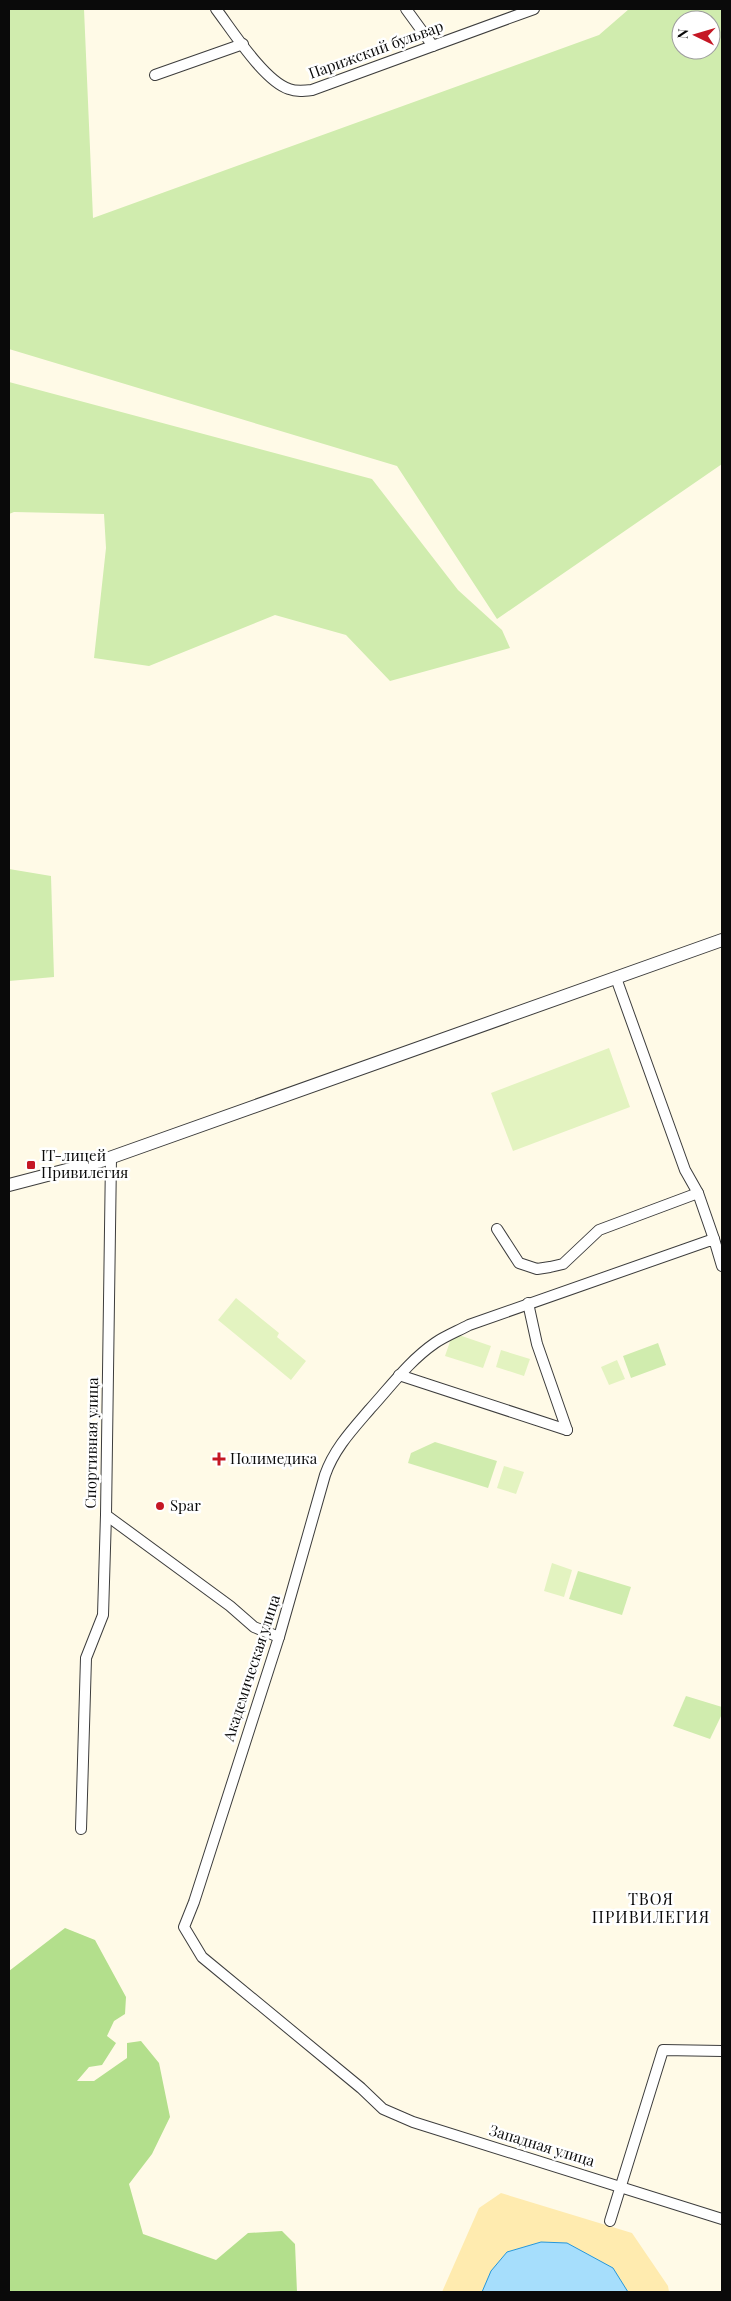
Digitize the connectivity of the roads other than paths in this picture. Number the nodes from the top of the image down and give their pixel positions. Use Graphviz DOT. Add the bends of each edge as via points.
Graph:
graph roads {
  1 [pos="216,9"];
  2 [pos="406,9"];
  3 [pos="534,9"];
  4 [pos="243,44"];
  5 [pos="433,46"];
  6 [pos="156,75"];
  7 [pos="722,940"];
  8 [pos="616,978"];
  9 [pos="111,1158"];
  10 [pos="9,1185"];
  11 [pos="698,1193"];
  12 [pos="497,1229"];
  13 [pos="714,1239"];
  14 [pos="722,1266"];
  15 [pos="528,1303"];
  16 [pos="399,1375"];
  17 [pos="106,1515"];
  18 [pos="279,1637"];
  19 [pos="81,1829"];
  20 [pos="722,2051"];
  21 [pos="361,2088"];
  22 [pos="621,2187"];
  23 [pos="722,2219"];
  24 [pos="610,2221"];
  1 -- 4 [label="street, Парижский бульвар"];
  2 -- 5 [label="street"];
  3 -- 5 [label="street, Парижский бульвар"];
  4 -- 5 [label="street, Парижский бульвар" via="276,82 300,92"];
  4 -- 6 [label="street"];
  7 -- 8 [label="street"];
  8 -- 9 [label="street"];
  8 -- 11 [label="street" via="685,1170"];
  9 -- 10 [label="street"];
  9 -- 17 [label="street, Спортивная улица"];
  11 -- 12 [label="street" via="599,1230 563,1264 550,1267 537,1269 519,1263"];
  11 -- 13 [label="street"];
  13 -- 14 [label="street"];
  13 -- 15 [label="street, Академическая улица"];
  15 -- 16 [label="street, Академическая улица" via="469,1325 436,1342"];
  15 -- 16 [label="street" via="538,1344 568,1430"];
  16 -- 18 [label="street, Академическая улица" via="355,1425 329,1463"];
  17 -- 18 [label="street, Спортивная улица" via="254,1627"];
  17 -- 19 [label="street" via="103,1615 86,1658"];
  18 -- 21 [label="street, Академическая улица" via="184,1926 202,1957"];
  20 -- 22 [label="street" via="663,2050"];
  21 -- 22 [label="street, Западная улица" via="383,2109 413,2122"];
  22 -- 23 [label="street, Западная улица"];
  22 -- 24 [label="street"];
}
